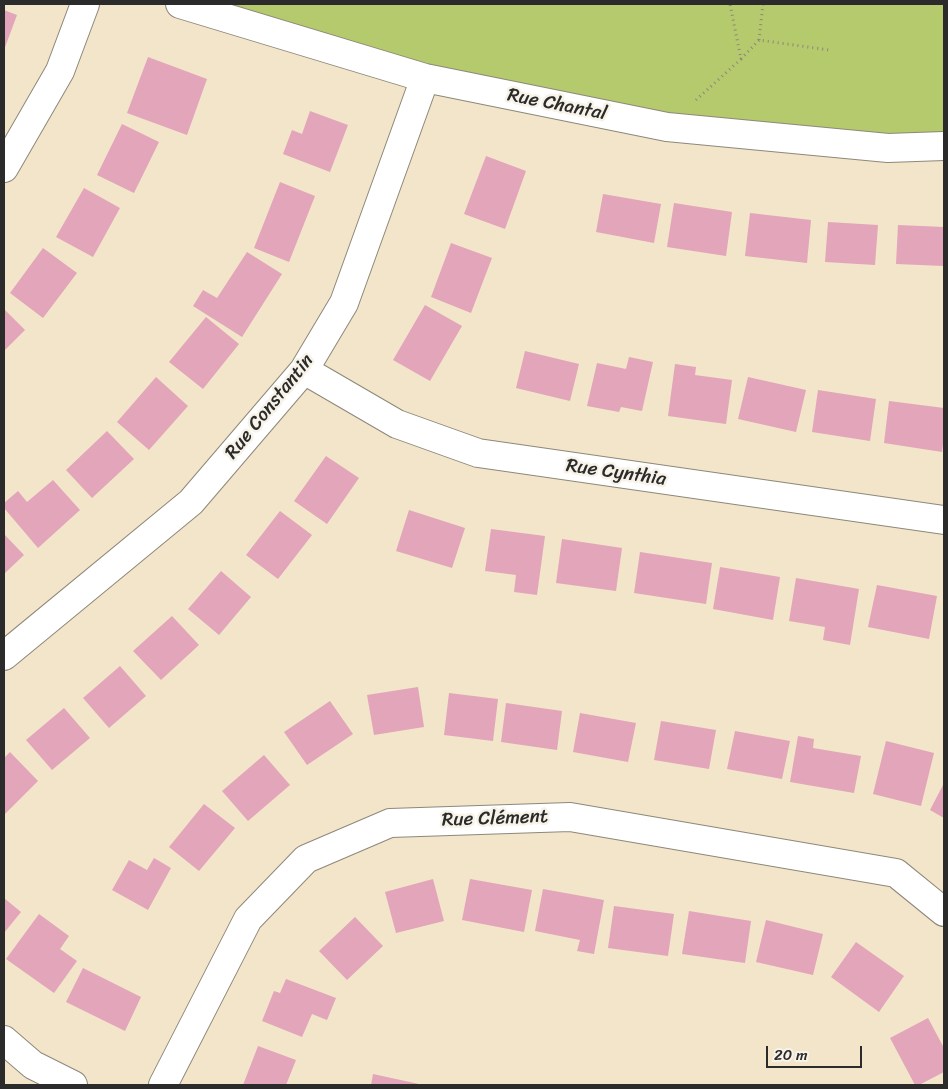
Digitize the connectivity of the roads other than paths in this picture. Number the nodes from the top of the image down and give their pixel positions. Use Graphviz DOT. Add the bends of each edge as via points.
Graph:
graph roads {
  1 [pos="85,4"];
  2 [pos="180,4"];
  3 [pos="425,78"];
  4 [pos="944,146"];
  5 [pos="4,168"];
  6 [pos="304,370"];
  7 [pos="944,520"];
  8 [pos="4,656"];
  9 [pos="944,912"];
  10 [pos="4,1040"];
  11 [pos="73,1085"];
  12 [pos="163,1085"];
  1 -- 5 [label="street" via="60,71"];
  2 -- 3 [label="street, Rue Chantal"];
  3 -- 4 [label="street, Rue Chantal" via="666,127 888,148"];
  3 -- 6 [label="street, Rue Constantin" via="344,303"];
  6 -- 7 [label="street, Rue Cynthia" via="397,424 478,453"];
  6 -- 8 [label="street, Rue Constantin" via="191,502"];
  9 -- 12 [label="street, Rue Clément" via="896,873 570,817 390,823 306,858 248,919"];
  10 -- 11 [label="street" via="33,1065"];
}
